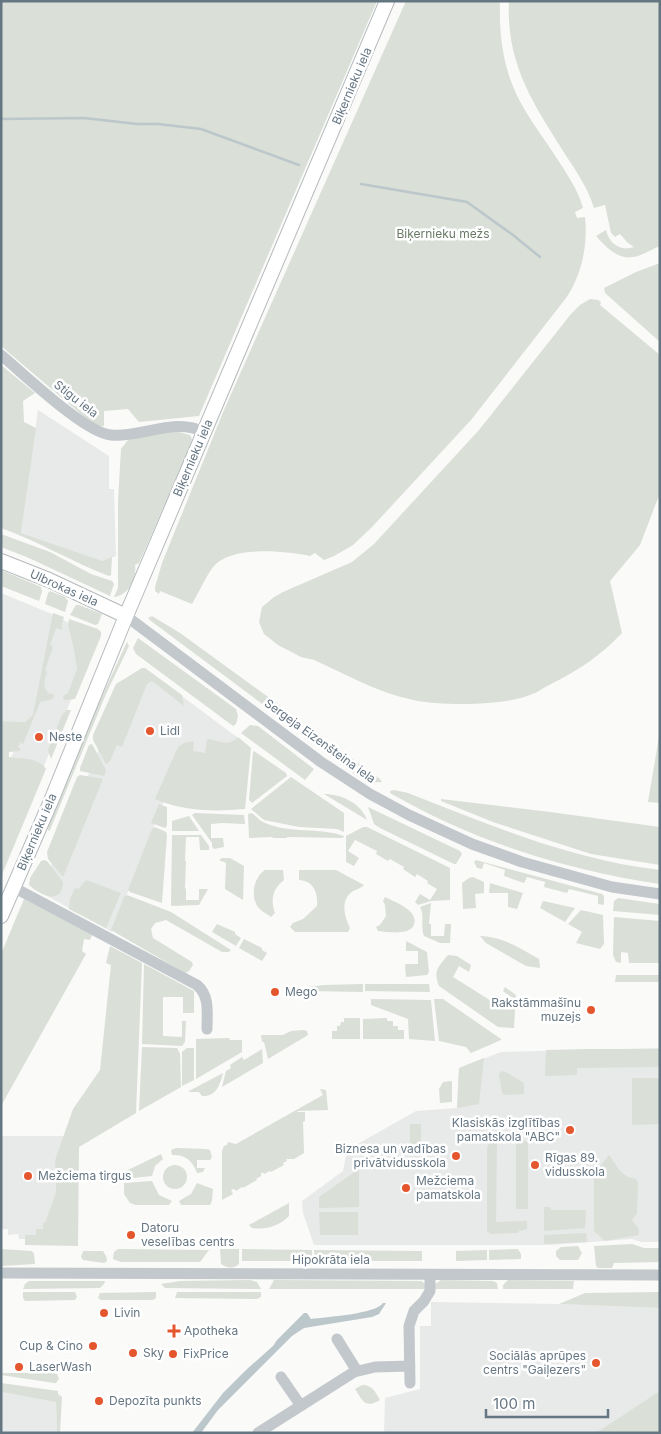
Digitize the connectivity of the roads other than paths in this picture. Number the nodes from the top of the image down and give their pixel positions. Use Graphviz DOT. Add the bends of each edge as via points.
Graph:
graph roads {
  1 [pos="388,1"];
  2 [pos="1,355"];
  3 [pos="204,432"];
  4 [pos="1,560"];
  5 [pos="126,616"];
  6 [pos="13,887"];
  7 [pos="660,894"];
  8 [pos="1,916"];
  9 [pos="207,1028"];
  10 [pos="1,1273"];
  11 [pos="430,1275"];
  12 [pos="660,1275"];
  13 [pos="337,1339"];
  14 [pos="410,1366"];
  15 [pos="357,1371"];
  16 [pos="281,1377"];
  17 [pos="410,1383"];
  18 [pos="301,1406"];
  19 [pos="258,1433"];
  1 -- 3 [label="main road, Biķernieku iela"];
  2 -- 3 [label="street, Stigu iela" via="96,432 112,436 178,426"];
  3 -- 5 [label="main road, Biķernieku iela"];
  4 -- 5 [label="main road, Ulbrokas iela"];
  5 -- 6 [label="main road, Biķernieku iela"];
  5 -- 7 [label="street, Sergeja Eizenšteina iela" via="322,762 409,815 472,844 522,862 612,887"];
  6 -- 8 [label="main road, Biķernieku iela"];
  6 -- 9 [label="street" via="197,985 206,996"];
  10 -- 11 [label="street, Hipokrāta iela"];
  11 -- 12 [label="street, Hipokrāta iela"];
  11 -- 14 [label="street" via="430,1291 414,1311 409,1326"];
  13 -- 15 [label="street"];
  14 -- 15 [label="street" via="375,1366"];
  14 -- 17 [label="street"];
  15 -- 18 [label="street"];
  16 -- 18 [label="street"];
  18 -- 19 [label="street"];
}
